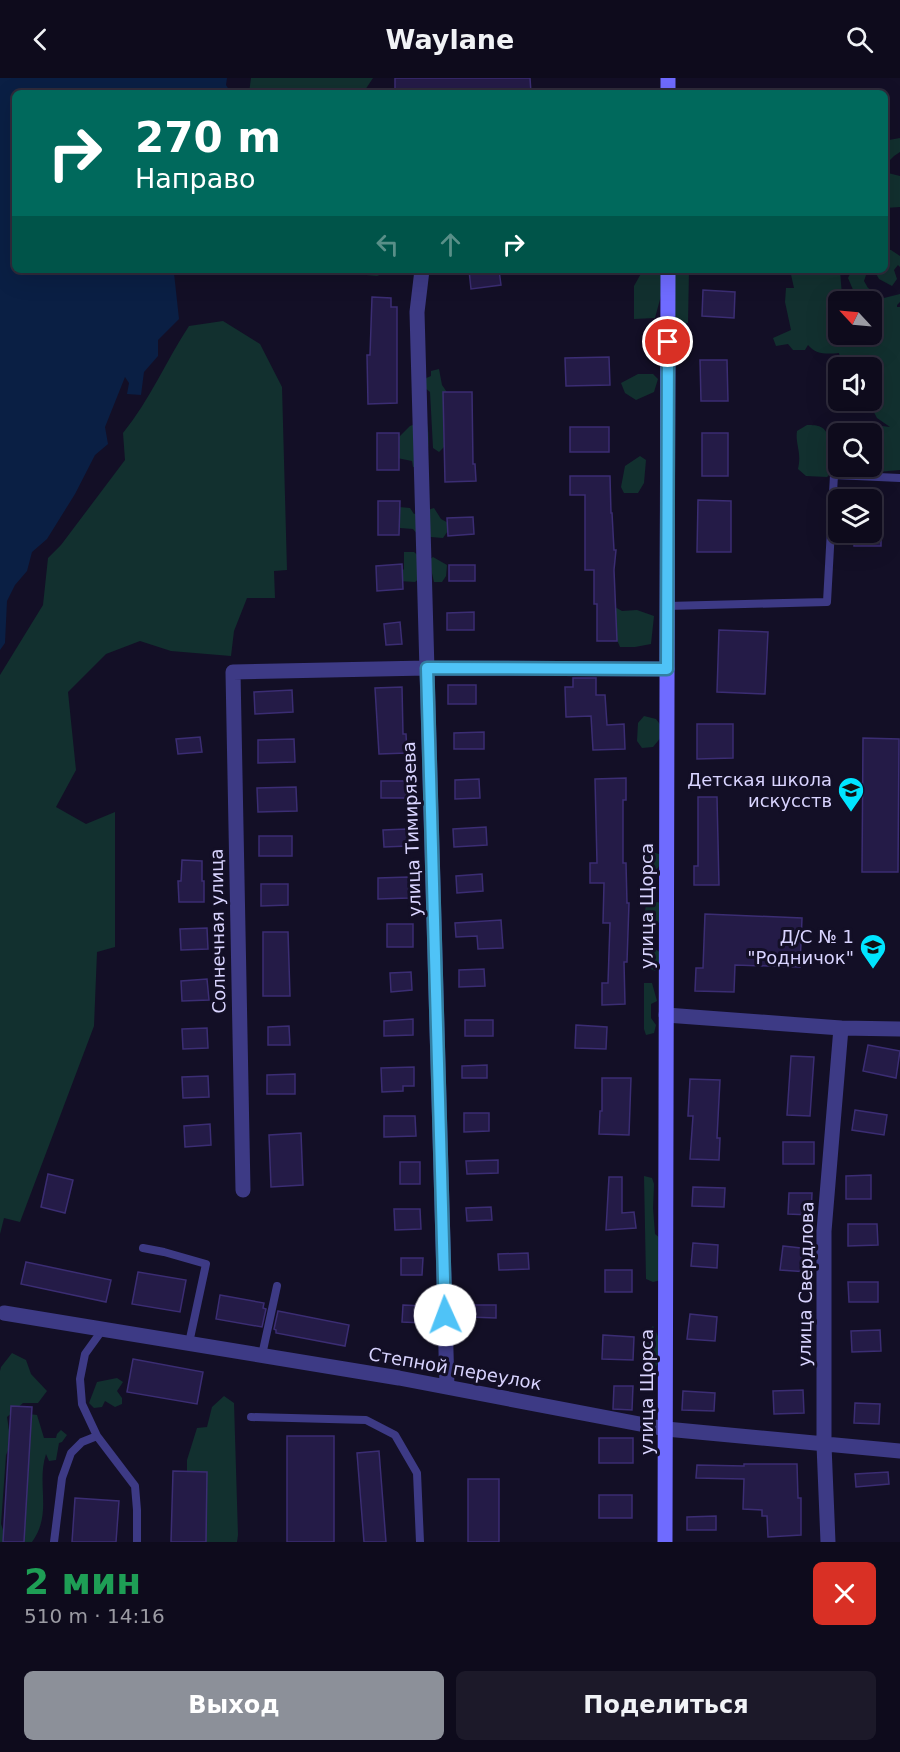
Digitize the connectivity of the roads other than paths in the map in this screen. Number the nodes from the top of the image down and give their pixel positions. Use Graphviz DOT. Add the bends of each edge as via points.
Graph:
graph roads {
  1 [pos="422,273"];
  2 [pos="668,273"];
  3 [pos="900,478"];
  4 [pos="667,606"];
  5 [pos="427,668"];
  6 [pos="667,669"];
  7 [pos="666,1015"];
  8 [pos="841,1028"];
  9 [pos="900,1029"];
  10 [pos="243,1190"];
  11 [pos="143,1248"];
  12 [pos="277,1286"];
  13 [pos="4,1313"];
  14 [pos="103,1329"];
  15 [pos="189,1343"];
  16 [pos="262,1355"];
  17 [pos="447,1387"];
  18 [pos="250,1417"];
  19 [pos="666,1429"];
  20 [pos="97,1436"];
  21 [pos="824,1445"];
  22 [pos="900,1451"];
  23 [pos="54,1542"];
  24 [pos="137,1542"];
  25 [pos="420,1542"];
  26 [pos="665,1542"];
  27 [pos="828,1542"];
  1 -- 5 [label="street, улица Тимирязева" via="417,312"];
  2 -- 4 [label="street, улица Щорса"];
  3 -- 4 [label="lane" via="834,475 827,602"];
  4 -- 6 [label="street, улица Щорса"];
  5 -- 6 [label="street"];
  5 -- 10 [label="street, Солнечная улица" via="233,672"];
  5 -- 17 [label="street, улица Тимирязева"];
  6 -- 7 [label="street, улица Щорса"];
  7 -- 8 [label="street"];
  7 -- 19 [label="street, улица Щорса"];
  8 -- 9 [label="street"];
  8 -- 21 [label="street, улица Свердлова" via="824,1232"];
  11 -- 15 [label="lane" via="206,1264"];
  12 -- 16 [label="lane"];
  13 -- 14 [label="street, Степной переулок"];
  14 -- 15 [label="street, Степной переулок"];
  14 -- 20 [label="lane" via="85,1354 81,1379 82,1404"];
  15 -- 16 [label="street, Степной переулок"];
  16 -- 17 [label="street, Степной переулок"];
  17 -- 19 [label="street, Степной переулок"];
  18 -- 25 [label="lane" via="366,1420 394,1435 417,1473"];
  19 -- 21 [label="street, Степной переулок"];
  19 -- 26 [label="street, улица Щорса"];
  20 -- 23 [label="lane" via="70,1453 62,1478"];
  20 -- 24 [label="lane" via="135,1486"];
  21 -- 22 [label="street, Степной переулок"];
  21 -- 27 [label="street, улица Свердлова"];
}
